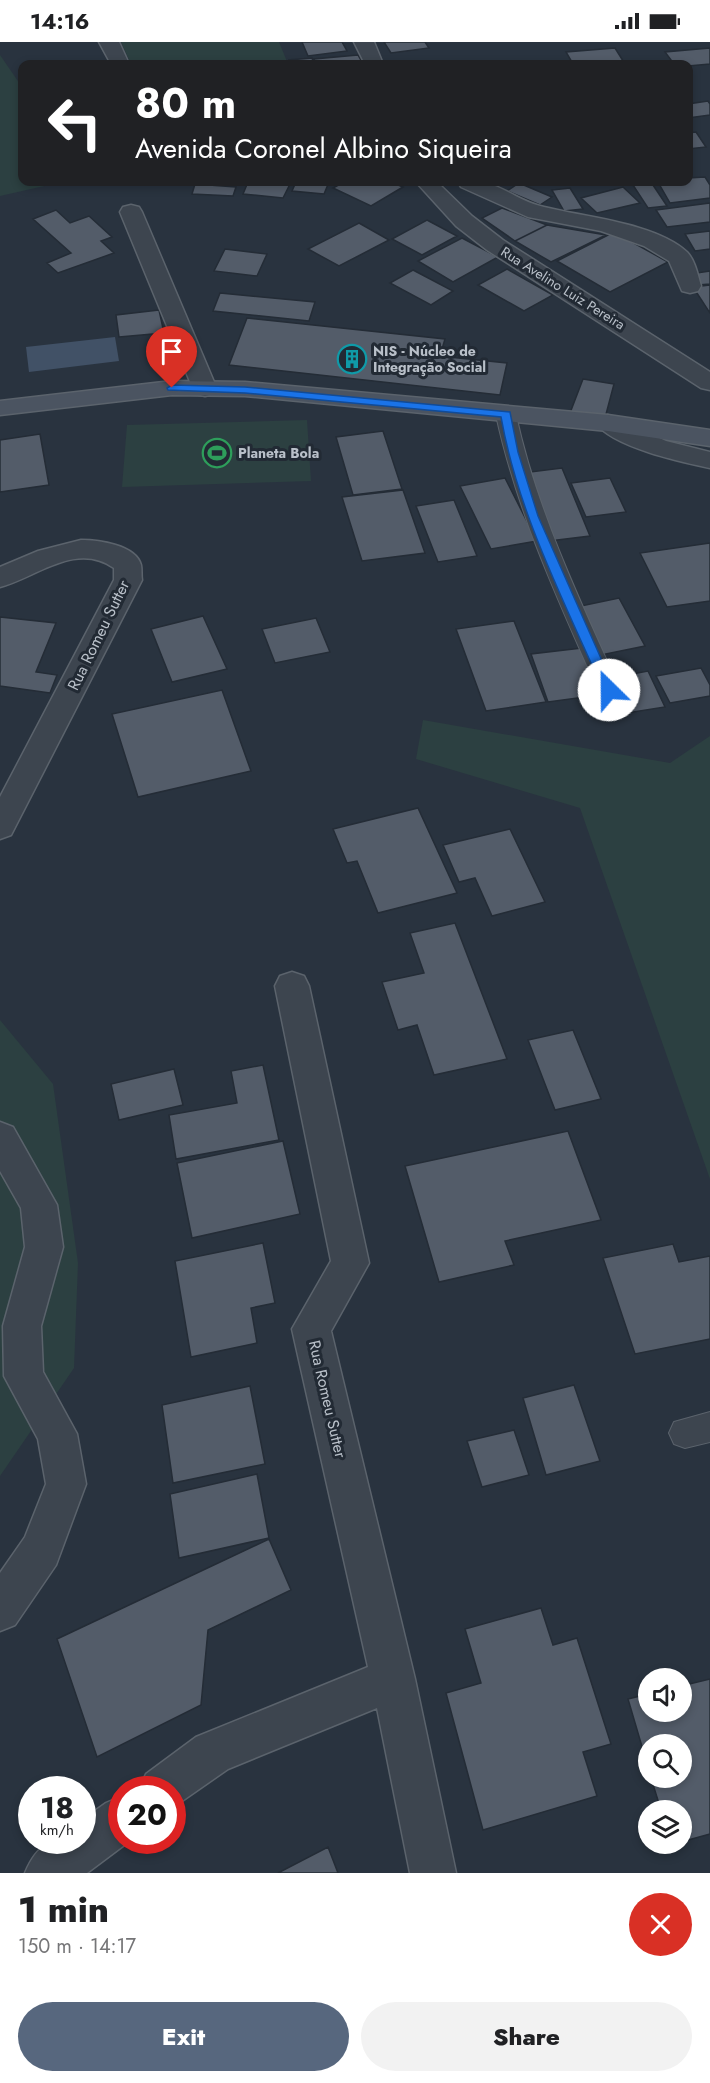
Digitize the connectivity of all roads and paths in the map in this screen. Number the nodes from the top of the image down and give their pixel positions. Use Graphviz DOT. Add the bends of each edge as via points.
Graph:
graph roads {
  1 [pos="109,42"];
  2 [pos="364,42"];
  3 [pos="118,60"];
  4 [pos="372,60"];
  5 [pos="430,186"];
  6 [pos="478,186"];
  7 [pos="131,212"];
  8 [pos="690,286"];
  9 [pos="710,383"];
  10 [pos="205,389"];
  11 [pos="0,408"];
  12 [pos="506,414"];
  13 [pos="608,423"];
  14 [pos="710,438"];
  15 [pos="710,460"];
  16 [pos="0,578"];
  17 [pos="609,690"];
  18 [pos="0,827"];
  19 [pos="292,986"];
  20 [pos="0,1138"];
  21 [pos="0,1610"];
  22 [pos="393,1678"];
  23 [pos="181,1776"];
  24 [pos="108,1829"];
  25 [pos="48,1873"];
  26 [pos="433,1873"];
  1 -- 3 [label="street"];
  2 -- 4 [label="street"];
  5 -- 9 [label="street, Rua Avelino Luiz Pereira" via="464,221 495,245"];
  6 -- 8 [label="street" via="536,212 606,225 652,241 679,257"];
  7 -- 10 [label="street"];
  10 -- 11 [label="main road" via="172,388"];
  10 -- 12 [label="main road"];
  12 -- 13 [label="main road"];
  12 -- 17 [label="lane" via="512,452 533,516"];
  13 -- 14 [label="main road"];
  13 -- 15 [label="street" via="650,446"];
  16 -- 18 [label="street, Rua Romeu Sutter" via="54,555 98,547 117,554 127,564 128,580"];
  19 -- 22 [label="street, Rua Romeu Sutter" via="350,1263 311,1329"];
  20 -- 21 [label="street" via="39,1205 44,1247 22,1326 24,1376 57,1434 66,1484 41,1550"];
  22 -- 23 [label="street" via="212,1753"];
  22 -- 26 [label="street, Rua Romeu Sutter"];
  24 -- 25 [label="street"];
}
